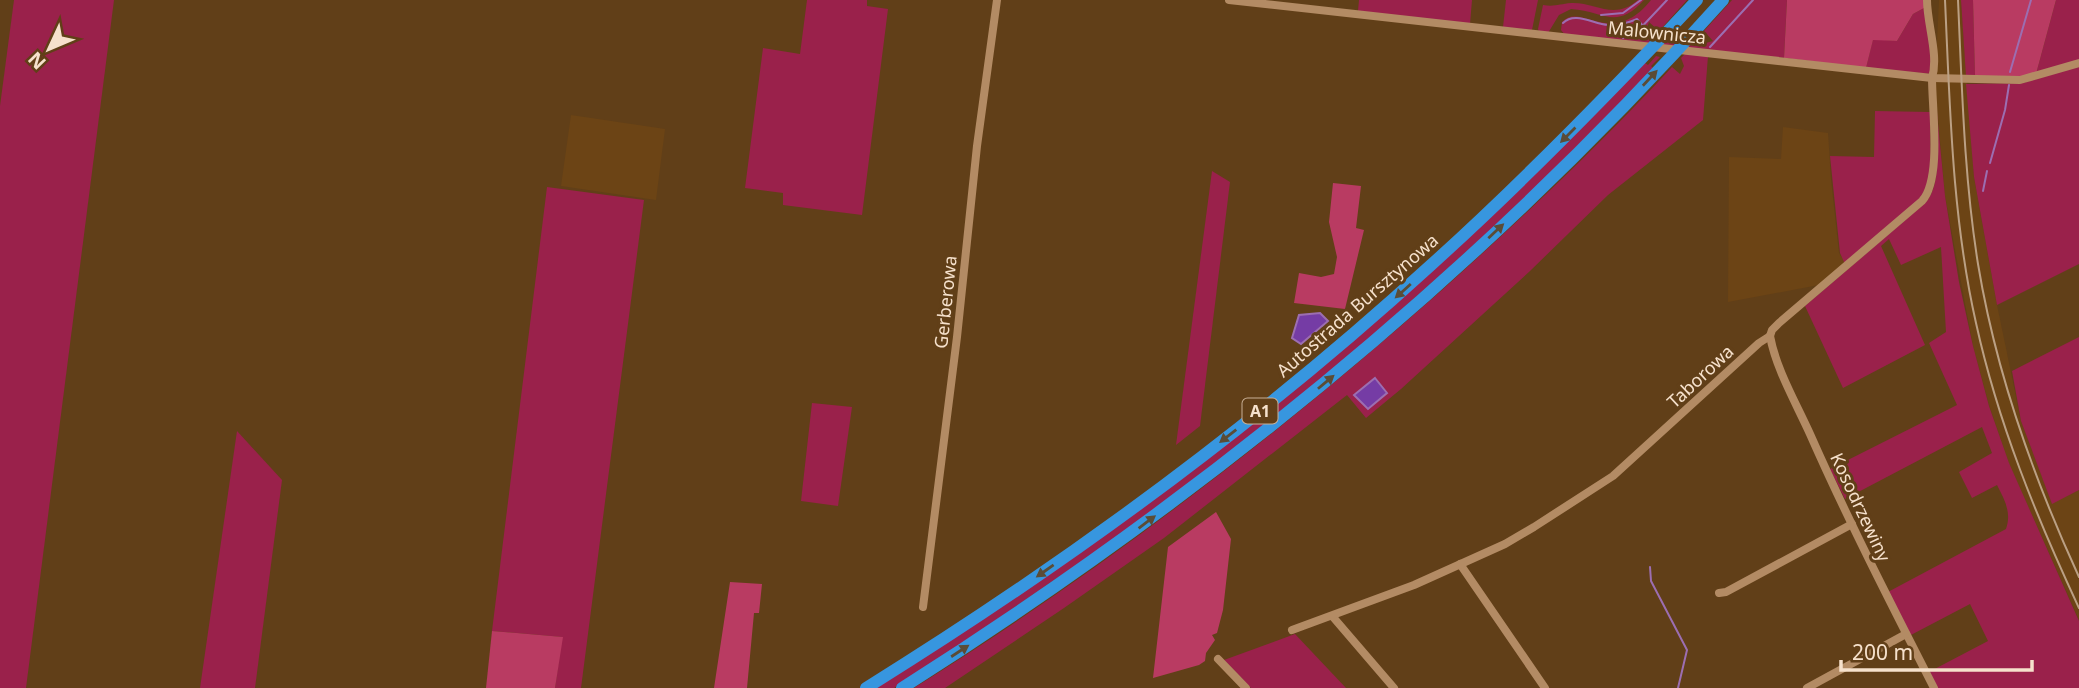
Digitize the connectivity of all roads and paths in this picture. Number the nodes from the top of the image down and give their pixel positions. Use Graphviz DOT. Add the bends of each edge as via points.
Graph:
graph roads {
  1 [pos="997,0"];
  2 [pos="1229,0"];
  3 [pos="1697,0"];
  4 [pos="1723,0"];
  5 [pos="1927,0"];
  6 [pos="2079,63"];
  7 [pos="1932,78"];
  8 [pos="1770,335"];
  9 [pos="1852,524"];
  10 [pos="1460,564"];
  11 [pos="1719,593"];
  12 [pos="923,607"];
  13 [pos="1333,617"];
  14 [pos="1292,630"];
  15 [pos="1906,634"];
  16 [pos="1218,659"];
  17 [pos="866,688"];
  18 [pos="902,688"];
  19 [pos="1247,688"];
  20 [pos="1394,688"];
  21 [pos="1545,688"];
  22 [pos="1807,688"];
  23 [pos="1934,688"];
  1 -- 12 [label="street, Gerberowa"];
  2 -- 7 [label="street, Malownicza"];
  3 -- 17 [label="highway, Autostrada Bursztynowa / A1, one-way" via="1557,146 1453,245 1272,401 1098,534"];
  18 -- 4 [label="highway, Autostrada Bursztynowa / A1, one-way" via="1083,568 1296,406 1510,218"];
  5 -- 7 [label="street, Taborowa" via="1935,64"];
  6 -- 7 [label="street, Malownicza" via="2020,80"];
  7 -- 8 [label="street, Taborowa" via="1934,172 1929,193"];
  8 -- 9 [label="street, Kosodrzewiny" via="1782,372"];
  8 -- 10 [label="street, Taborowa" via="1604,483 1534,527"];
  9 -- 11 [label="street"];
  9 -- 15 [label="street, Kosodrzewiny"];
  10 -- 13 [label="street, Taborowa"];
  10 -- 21 [label="street"];
  13 -- 14 [label="street, Taborowa"];
  13 -- 20 [label="street"];
  15 -- 22 [label="street"];
  15 -- 23 [label="street, Kosodrzewiny"];
  16 -- 19 [label="street"];
}
